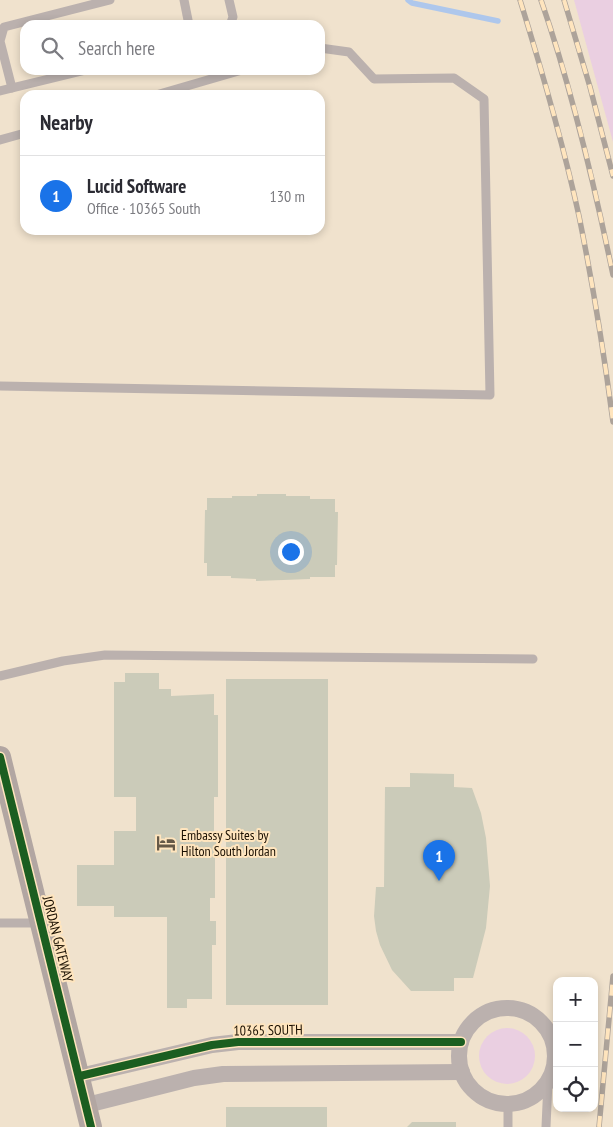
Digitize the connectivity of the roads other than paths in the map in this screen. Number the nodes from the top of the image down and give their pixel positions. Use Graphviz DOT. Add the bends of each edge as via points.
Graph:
graph roads {
  1 [pos="110,0"];
  2 [pos="184,0"];
  3 [pos="229,0"];
  4 [pos="31,20"];
  5 [pos="188,20"];
  6 [pos="232,20"];
  7 [pos="20,23"];
  8 [pos="325,49"];
  9 [pos="65,75"];
  10 [pos="225,75"];
  11 [pos="12,88"];
  12 [pos="173,90"];
  13 [pos="0,91"];
  14 [pos="20,134"];
  15 [pos="0,140"];
  16 [pos="0,386"];
  17 [pos="533,659"];
  18 [pos="0,676"];
  19 [pos="0,757"];
  20 [pos="0,923"];
  21 [pos="41,923"];
  22 [pos="461,1042"];
  23 [pos="462,1072"];
  24 [pos="80,1076"];
  25 [pos="548,1082"];
  26 [pos="508,1103"];
  27 [pos="87,1105"];
  28 [pos="91,1127"];
  29 [pos="508,1127"];
  30 [pos="546,1127"];
  1 -- 4 [label="lane"];
  2 -- 5 [label="lane"];
  3 -- 6 [label="lane"];
  7 -- 11 [label="lane" via="4,27 0,41"];
  8 -- 16 [label="lane" via="349,52 374,79 454,78 484,98 490,395"];
  9 -- 11 [label="lane"];
  10 -- 12 [label="lane"];
  11 -- 13 [label="lane"];
  14 -- 15 [label="lane"];
  17 -- 18 [label="lane" via="105,655"];
  19 -- 21 [label="main road, JORDAN GATEWAY"];
  20 -- 21 [label="lane"];
  21 -- 24 [label="main road, JORDAN GATEWAY"];
  22 -- 23 [label="street"];
  22 -- 24 [label="street, 10365 SOUTH" via="238,1042 212,1045"];
  22 -- 25 [label="street" via="468,1027 486,1012 502,1008 524,1011 543,1024 554,1044 555,1061"];
  23 -- 26 [label="street" via="467,1083 480,1095"];
  23 -- 27 [label="street" via="222,1074"];
  24 -- 27 [label="main road, JORDAN GATEWAY"];
  25 -- 26 [label="street" via="530,1098"];
  25 -- 30 [label="lane"];
  26 -- 29 [label="lane"];
  27 -- 28 [label="main road, JORDAN GATEWAY"];
}
